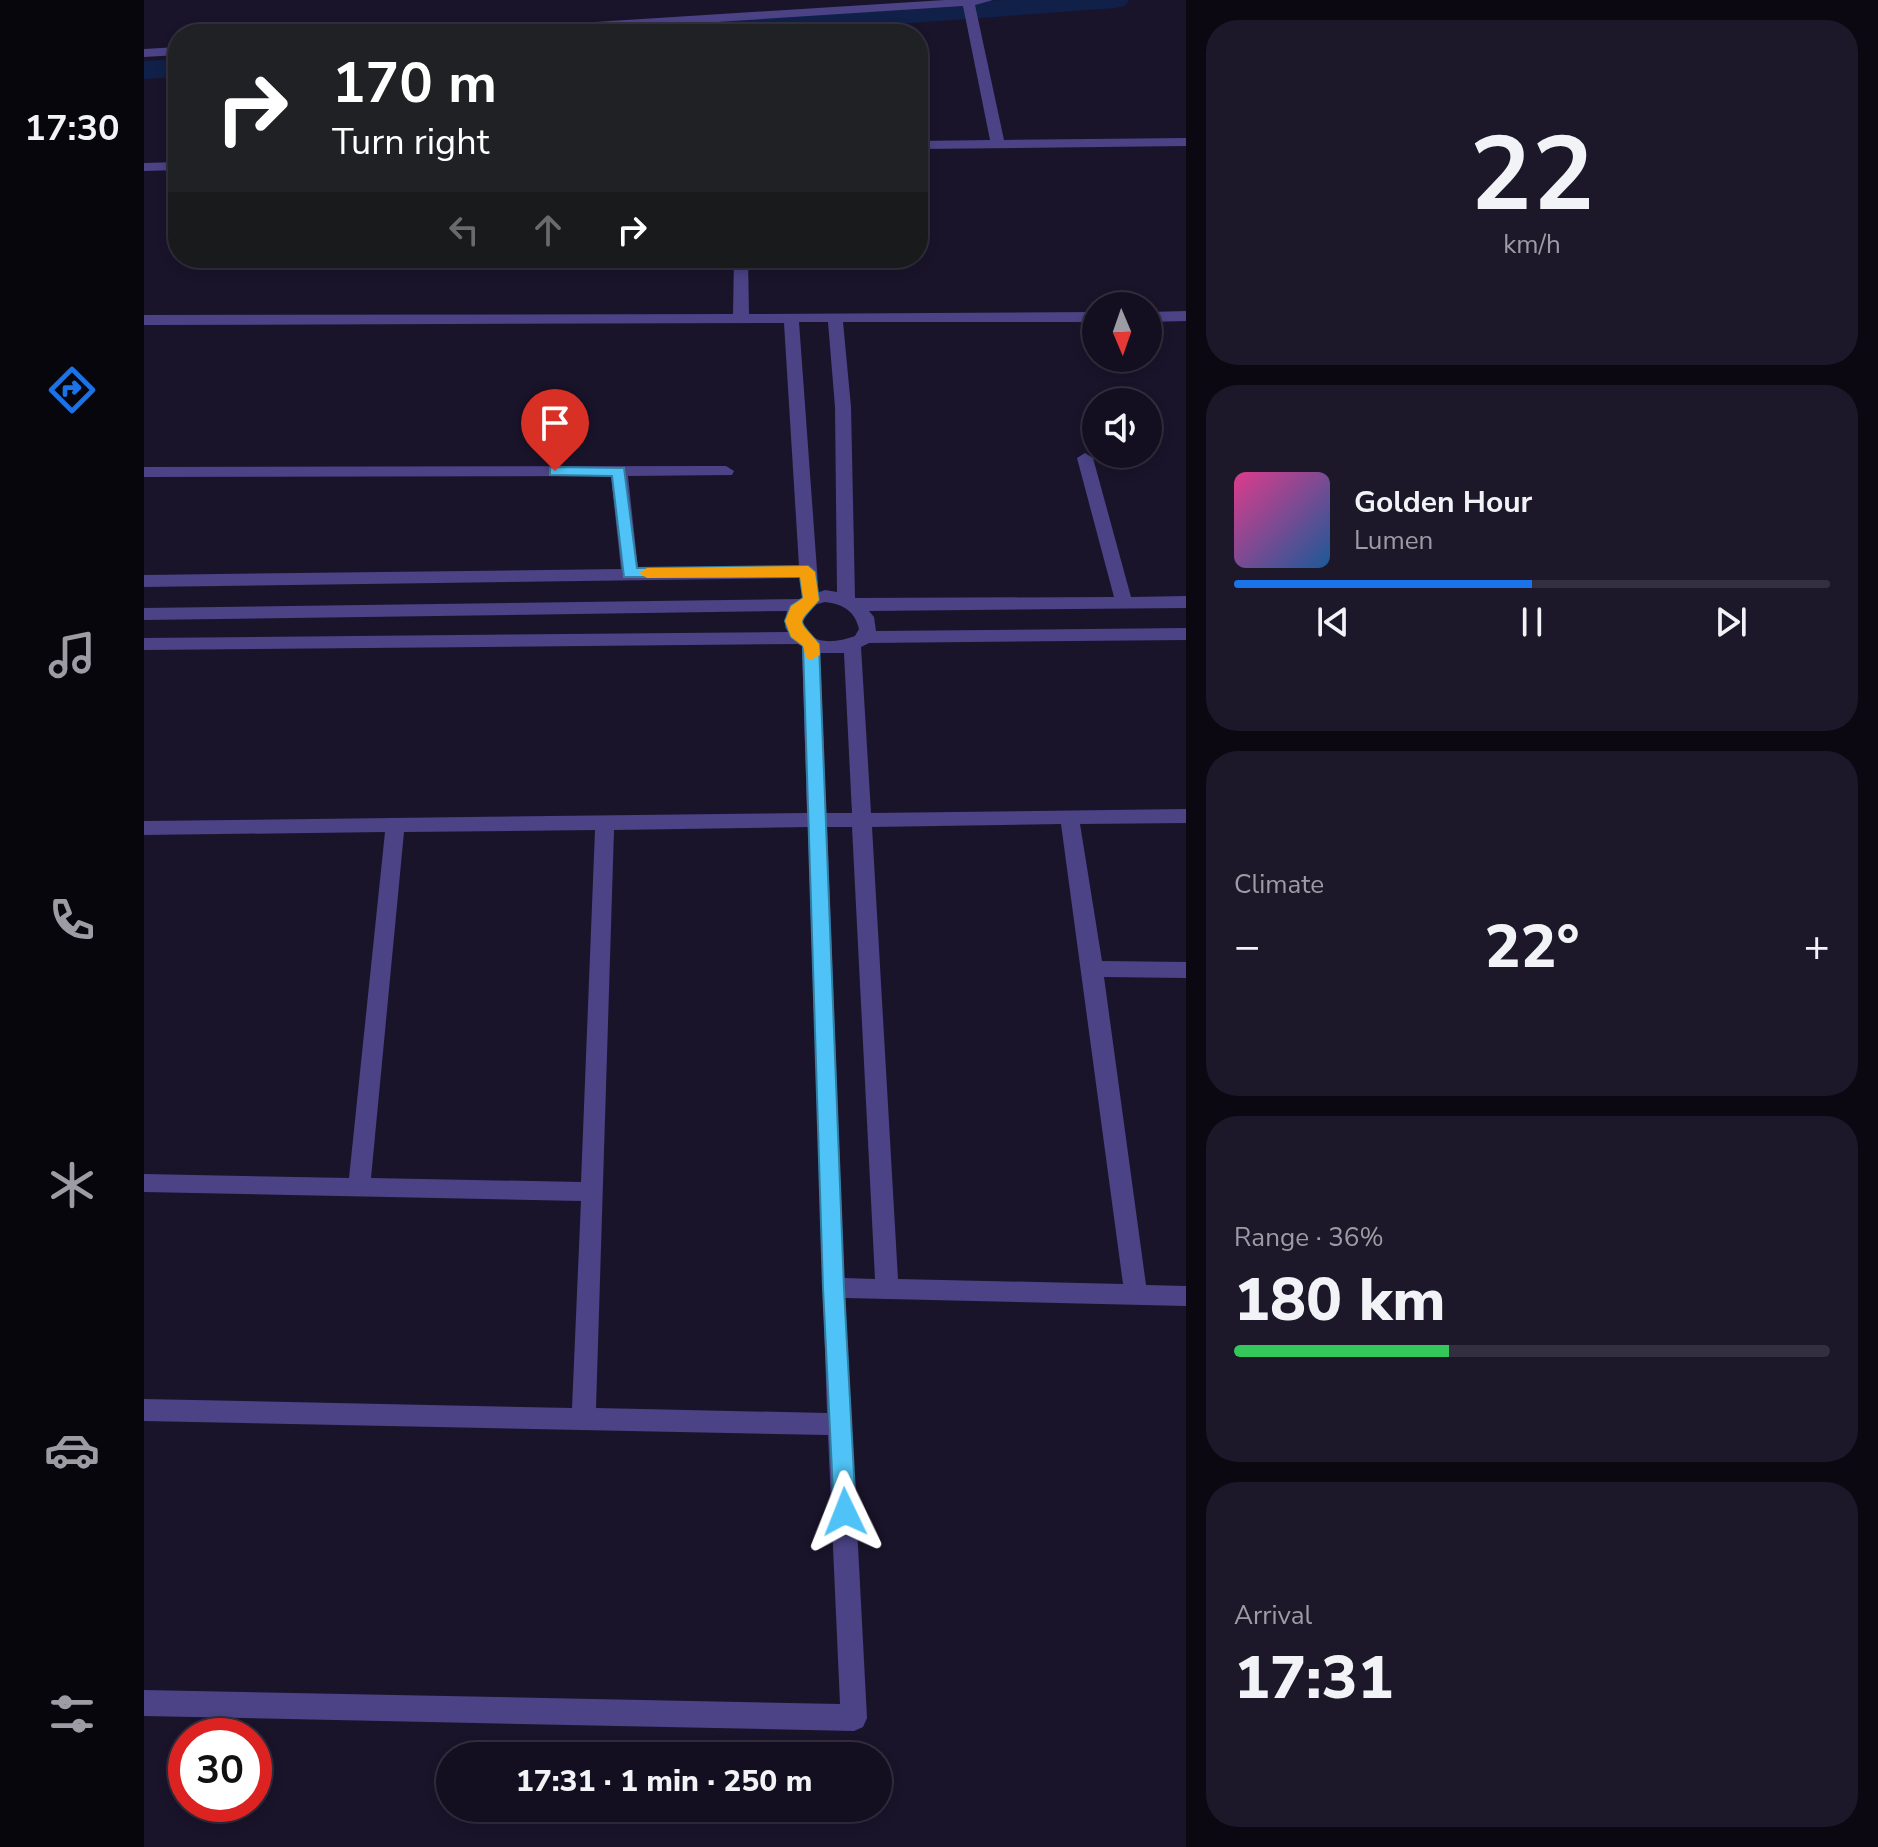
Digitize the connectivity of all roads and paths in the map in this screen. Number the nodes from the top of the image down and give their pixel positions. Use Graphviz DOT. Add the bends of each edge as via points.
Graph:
graph roads {
  1 [pos="987,0"];
  2 [pos="969,6"];
  3 [pos="646,24"];
  4 [pos="168,52"];
  5 [pos="144,53"];
  6 [pos="1186,142"];
  7 [pos="998,144"];
  8 [pos="928,145"];
  9 [pos="168,166"];
  10 [pos="144,167"];
  11 [pos="741,268"];
  12 [pos="1186,316"];
  13 [pos="1082,317"];
  14 [pos="1162,317"];
  15 [pos="144,320"];
  16 [pos="741,320"];
  17 [pos="791,320"];
  18 [pos="835,320"];
  19 [pos="1088,468"];
  20 [pos="619,471"];
  21 [pos="726,471"];
  22 [pos="144,472"];
  23 [pos="808,572"];
  24 [pos="630,573"];
  25 [pos="144,581"];
  26 [pos="806,602"];
  27 [pos="852,602"];
  28 [pos="1186,602"];
  29 [pos="1124,603"];
  30 [pos="144,614"];
  31 [pos="1186,634"];
  32 [pos="858,640"];
  33 [pos="806,641"];
  34 [pos="144,644"];
  35 [pos="1069,815"];
  36 [pos="1186,816"];
  37 [pos="818,818"];
  38 [pos="862,819"];
  39 [pos="605,821"];
  40 [pos="395,824"];
  41 [pos="144,828"];
  42 [pos="1093,969"];
  43 [pos="1186,970"];
  44 [pos="144,1183"];
  45 [pos="359,1187"];
  46 [pos="591,1192"];
  47 [pos="833,1288"];
  48 [pos="887,1288"];
  49 [pos="1136,1295"];
  50 [pos="1186,1296"];
  51 [pos="144,1410"];
  52 [pos="584,1419"];
  53 [pos="841,1424"];
  54 [pos="144,1703"];
  1 -- 2 [label="street"];
  2 -- 3 [label="street"];
  2 -- 7 [label="street"];
  4 -- 5 [label="street"];
  6 -- 7 [label="street"];
  7 -- 8 [label="street"];
  9 -- 10 [label="street"];
  11 -- 16 [label="street"];
  12 -- 14 [label="street"];
  13 -- 18 [label="street"];
  15 -- 16 [label="street"];
  16 -- 17 [label="street"];
  17 -- 18 [label="street"];
  17 -- 23 [label="street"];
  18 -- 27 [label="street"];
  19 -- 29 [label="street"];
  20 -- 21 [label="street"];
  20 -- 22 [label="street"];
  20 -- 24 [label="street"];
  23 -- 24 [label="street"];
  23 -- 26 [label="street"];
  24 -- 25 [label="street"];
  26 -- 27 [label="street" via="828,597"];
  26 -- 30 [label="street"];
  26 -- 33 [label="street" via="793,621"];
  27 -- 29 [label="street"];
  27 -- 32 [label="street" via="868,620"];
  28 -- 29 [label="street"];
  31 -- 32 [label="street"];
  32 -- 33 [label="street" via="836,648"];
  32 -- 38 [label="street"];
  33 -- 34 [label="street"];
  33 -- 37 [label="street"];
  35 -- 36 [label="street"];
  35 -- 38 [label="street"];
  35 -- 42 [label="street"];
  37 -- 38 [label="street"];
  37 -- 39 [label="street"];
  37 -- 47 [label="street"];
  38 -- 48 [label="street"];
  39 -- 40 [label="street"];
  39 -- 46 [label="street"];
  40 -- 41 [label="street"];
  40 -- 45 [label="street"];
  42 -- 43 [label="street"];
  42 -- 49 [label="street"];
  44 -- 45 [label="street"];
  45 -- 46 [label="street"];
  46 -- 52 [label="street"];
  47 -- 48 [label="street"];
  47 -- 53 [label="street"];
  48 -- 49 [label="street"];
  49 -- 50 [label="street"];
  51 -- 52 [label="street"];
  52 -- 53 [label="street"];
  53 -- 54 [label="street" via="854,1718"];
}
